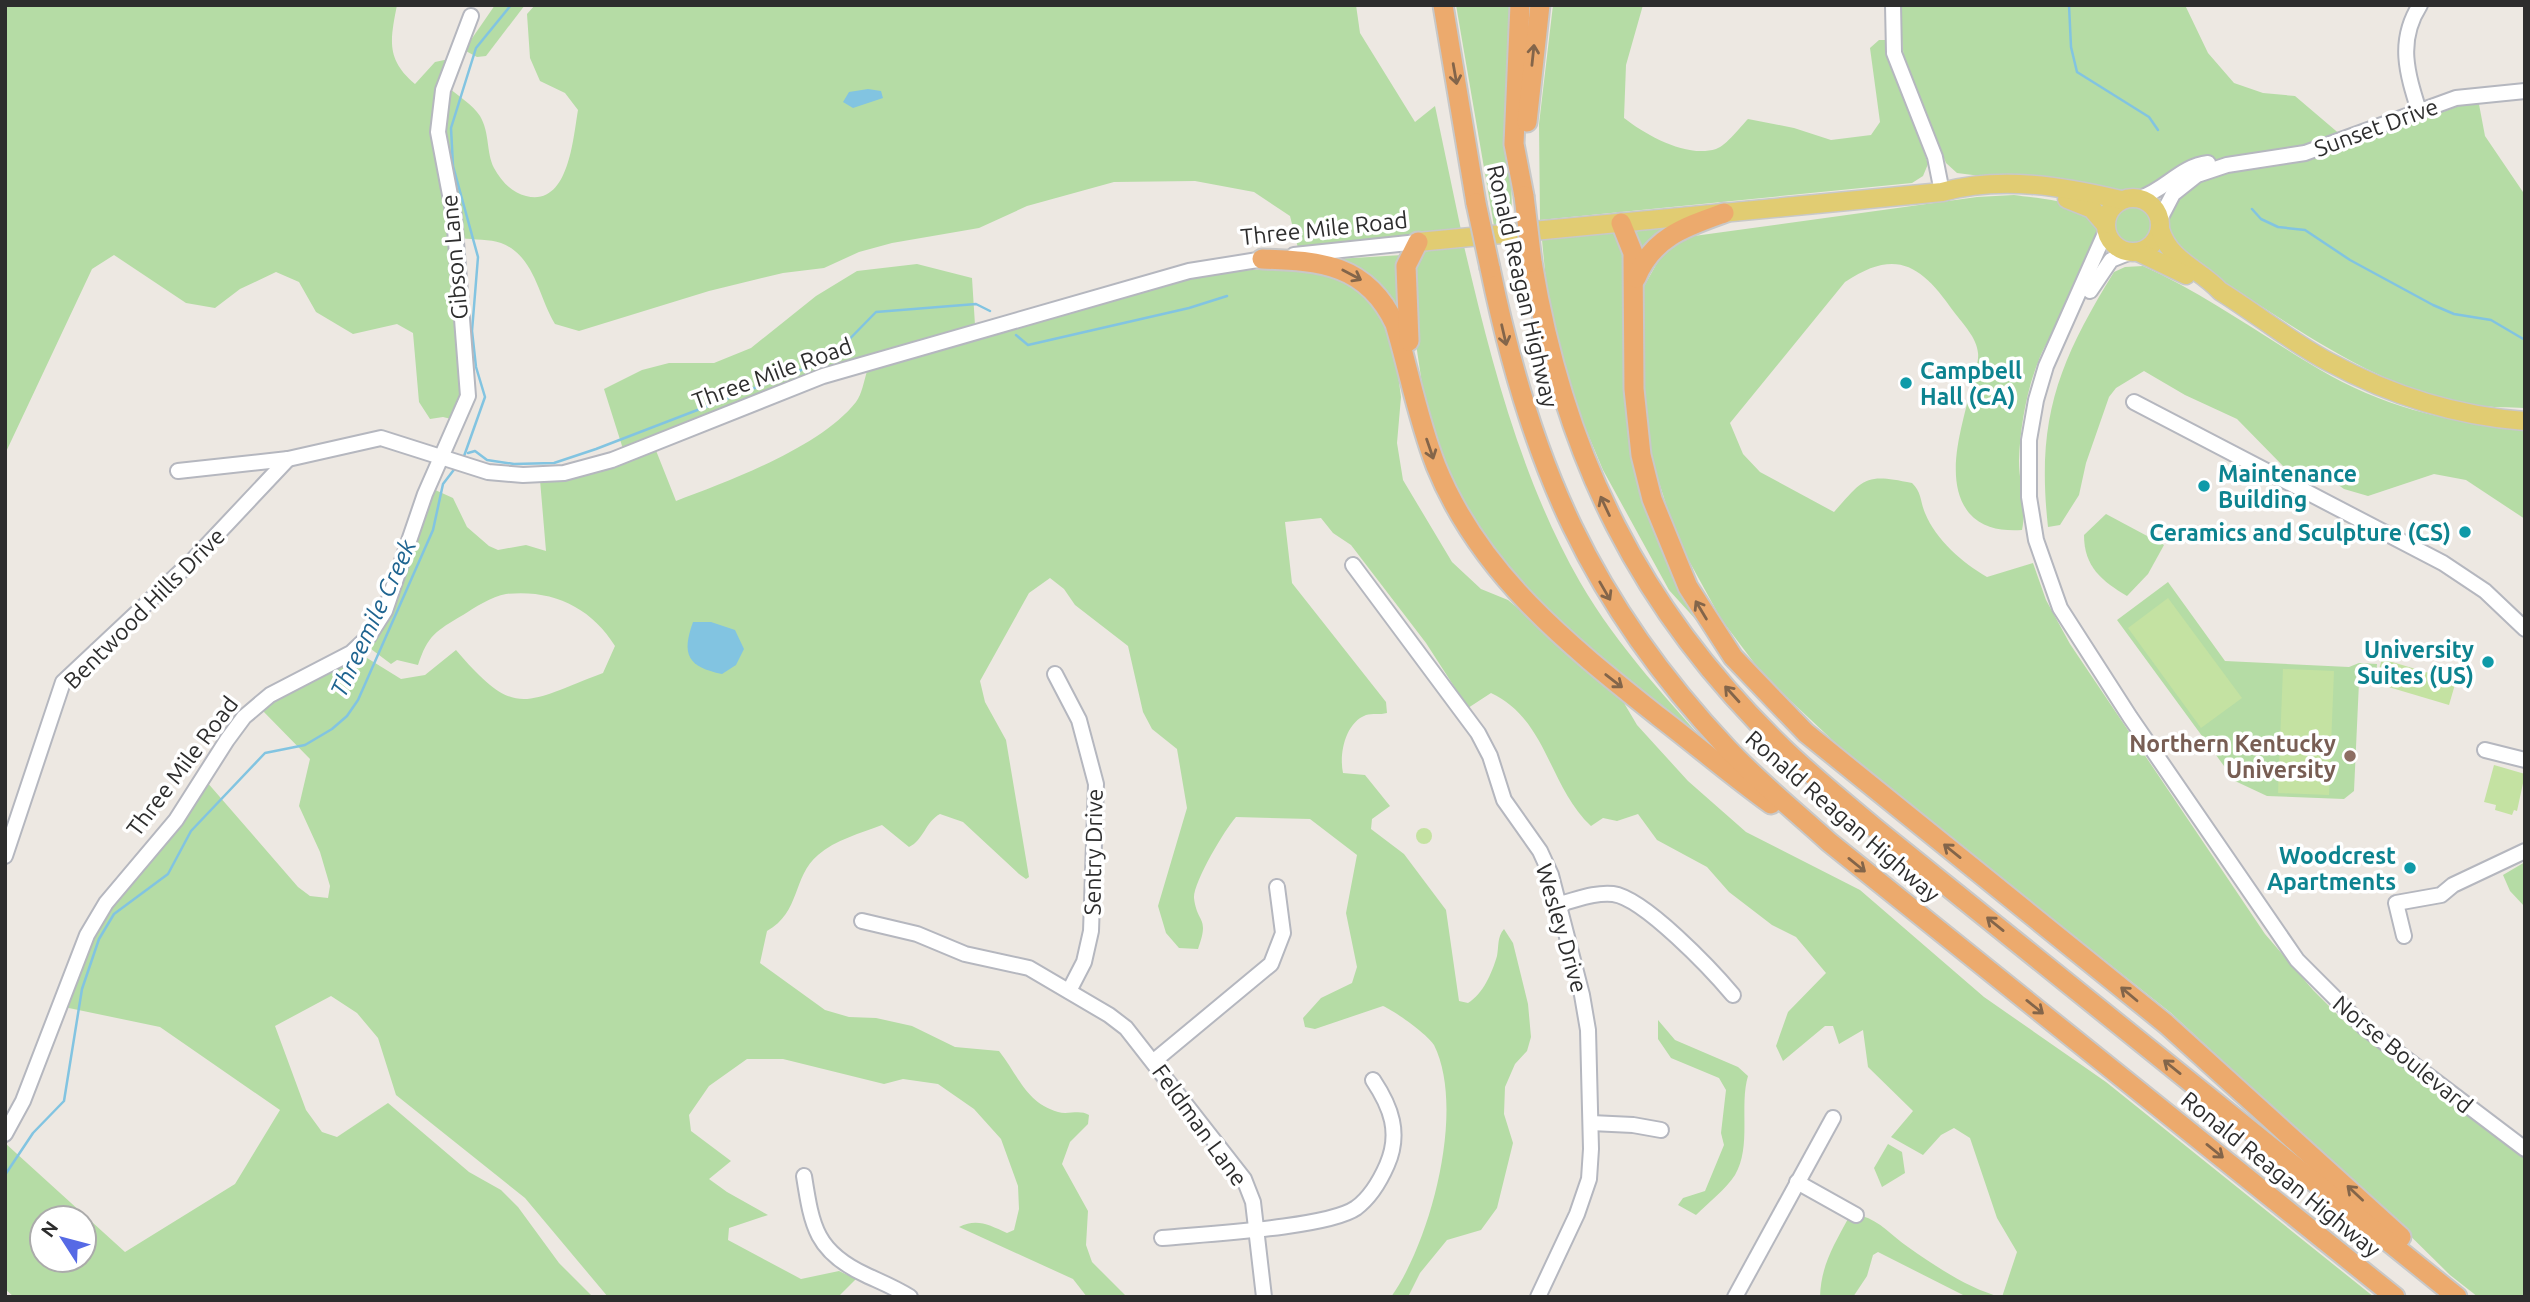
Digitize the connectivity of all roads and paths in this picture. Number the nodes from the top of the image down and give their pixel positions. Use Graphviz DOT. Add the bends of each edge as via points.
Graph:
graph roads {
  1 [pos="1520,5"];
  2 [pos="1540,5"];
  3 [pos="1893,5"];
  4 [pos="2420,5"];
  5 [pos="1443,6"];
  6 [pos="471,16"];
  7 [pos="2525,91"];
  8 [pos="2419,111"];
  9 [pos="2227,165"];
  10 [pos="1942,192"];
  11 [pos="1524,196"];
  12 [pos="2130,199"];
  13 [pos="1724,213"];
  14 [pos="1621,223"];
  15 [pos="2160,224"];
  16 [pos="2106,228"];
  17 [pos="1418,242"];
  18 [pos="2134,252"];
  19 [pos="1262,259"];
  20 [pos="1634,282"];
  21 [pos="2220,291"];
  22 [pos="2067,318"];
  23 [pos="1412,384"];
  24 [pos="2134,402"];
  25 [pos="2525,421"];
  26 [pos="288,459"];
  27 [pos="447,459"];
  28 [pos="178,471"];
  29 [pos="1353,565"];
  30 [pos="2525,629"];
  31 [pos="1055,674"];
  32 [pos="2486,750"];
  33 [pos="2525,760"];
  34 [pos="1829,842"];
  35 [pos="2525,851"];
  36 [pos="5,856"];
  37 [pos="1276,887"];
  38 [pos="1559,904"];
  39 [pos="862,921"];
  40 [pos="2404,936"];
  41 [pos="1069,991"];
  42 [pos="1733,995"];
  43 [pos="1154,1061"];
  44 [pos="1373,1080"];
  45 [pos="1833,1118"];
  46 [pos="1591,1123"];
  47 [pos="1661,1130"];
  48 [pos="5,1134"];
  49 [pos="2525,1149"];
  50 [pos="804,1176"];
  51 [pos="1797,1182"];
  52 [pos="1856,1214"];
  53 [pos="1256,1228"];
  54 [pos="1162,1238"];
  55 [pos="2455,1296"];
  56 [pos="910,1297"];
  57 [pos="1264,1297"];
  58 [pos="1538,1297"];
  59 [pos="1734,1297"];
  60 [pos="2395,1297"];
  1 -- 11 [label="highway" via="1514,144"];
  11 -- 2 [label="highway, Ronald Reagan Highway, one-way" via="1527,112"];
  3 -- 10 [label="street" via="1894,53 1935,157"];
  4 -- 8 [label="street" via="2408,27 2404,51"];
  5 -- 34 [label="highway, Ronald Reagan Highway, one-way, bridge" via="1476,203 1514,377 1539,455 1575,534 1609,597 1699,717"];
  6 -- 27 [label="street, Gibson Lane" via="443,90 438,117 454,216 468,390"];
  7 -- 8 [label="street, Sunset Drive" via="2477,94"];
  8 -- 9 [label="street, Sunset Drive" via="2305,153"];
  9 -- 12 [label="street, Sunset Drive" via="2216,162 2188,169 2164,187"];
  9 -- 15 [label="street, Sunset Drive" via="2183,184 2169,200"];
  10 -- 12 [label="main road, Three Mile Road" via="1975,183 2030,183"];
  10 -- 13 [label="main road, Three Mile Road"];
  10 -- 16 [label="main road, Three Mile Road" via="2027,192 2066,199 2092,209"];
  55 -- 11 [label="highway, Ronald Reagan Highway, one-way, bridge" via="1866,821 1783,748 1719,681 1649,586 1604,505 1566,411 1543,325"];
  12 -- 15 [label="main road" via="2153,205"];
  12 -- 16 [label="main road" via="2113,206"];
  13 -- 14 [label="main road, Three Mile Road"];
  13 -- 20 [label="highway" via="1667,236 1648,253"];
  14 -- 17 [label="main road, Three Mile Road"];
  14 -- 20 [label="highway" via="1633,253"];
  15 -- 18 [label="main road" via="2153,244"];
  15 -- 21 [label="main road" via="2164,243 2174,256"];
  16 -- 18 [label="main road" via="2115,246"];
  16 -- 22 [label="street, Norse Boulevard"];
  17 -- 19 [label="street, Three Mile Road"];
  17 -- 23 [label="highway" via="1406,266 1405,280"];
  18 -- 21 [label="main road"];
  18 -- 22 [label="street, Norse Boulevard" via="2120,254 2105,265"];
  19 -- 23 [label="highway, one-way" via="1330,265 1363,281 1387,305"];
  19 -- 27 [label="street, Three Mile Road" via="1189,271 823,376 577,470 523,475"];
  55 -- 20 [label="highway, one-way" via="2403,1239 2190,1044 1824,748 1749,676 1699,607 1652,499 1635,408"];
  21 -- 25 [label="main road" via="2329,362 2382,388 2458,411"];
  22 -- 49 [label="street, Norse Boulevard" via="2041,382 2028,461 2040,558 2069,625 2297,960 2364,1027"];
  23 -- 34 [label="highway, one-way" via="1436,467 1489,560 1518,596 1580,654 1749,789"];
  24 -- 30 [label="street" via="2443,563 2485,591"];
  26 -- 27 [label="street" via="381,438"];
  26 -- 28 [label="street"];
  26 -- 36 [label="street, Bentwood Hills Drive" via="194,560 63,682"];
  27 -- 48 [label="street, Three Mile Road" via="425,494 397,582 369,636 344,657 270,695 244,717 176,820 106,902 87,935 23,1101"];
  29 -- 38 [label="street, Wesley Drive" via="1478,733 1507,807 1547,865"];
  31 -- 41 [label="street, Sentry Drive" via="1079,720 1096,784 1091,931 1084,962"];
  32 -- 33 [label="street"];
  34 -- 60 [label="highway, Ronald Reagan Highway, one-way"];
  35 -- 40 [label="street" via="2441,895 2396,903"];
  37 -- 43 [label="street" via="1283,933 1271,964"];
  38 -- 42 [label="street" via="1606,893 1629,900 1702,960"];
  38 -- 46 [label="street, Wesley Drive" via="1587,1025"];
  39 -- 41 [label="street, Feldman Lane" via="916,934 965,954 1029,968"];
  41 -- 43 [label="street, Feldman Lane" via="1118,1021"];
  43 -- 53 [label="street, Feldman Lane" via="1244,1179"];
  44 -- 53 [label="street" via="1391,1110 1394,1138 1388,1163 1372,1192 1356,1208 1336,1218"];
  45 -- 51 [label="street"];
  46 -- 47 [label="street"];
  46 -- 58 [label="street, Wesley Drive" via="1585,1192"];
  50 -- 56 [label="street" via="814,1228 829,1252"];
  51 -- 52 [label="street"];
  51 -- 59 [label="street"];
  53 -- 54 [label="street"];
  53 -- 57 [label="street, Feldman Lane"];
}
